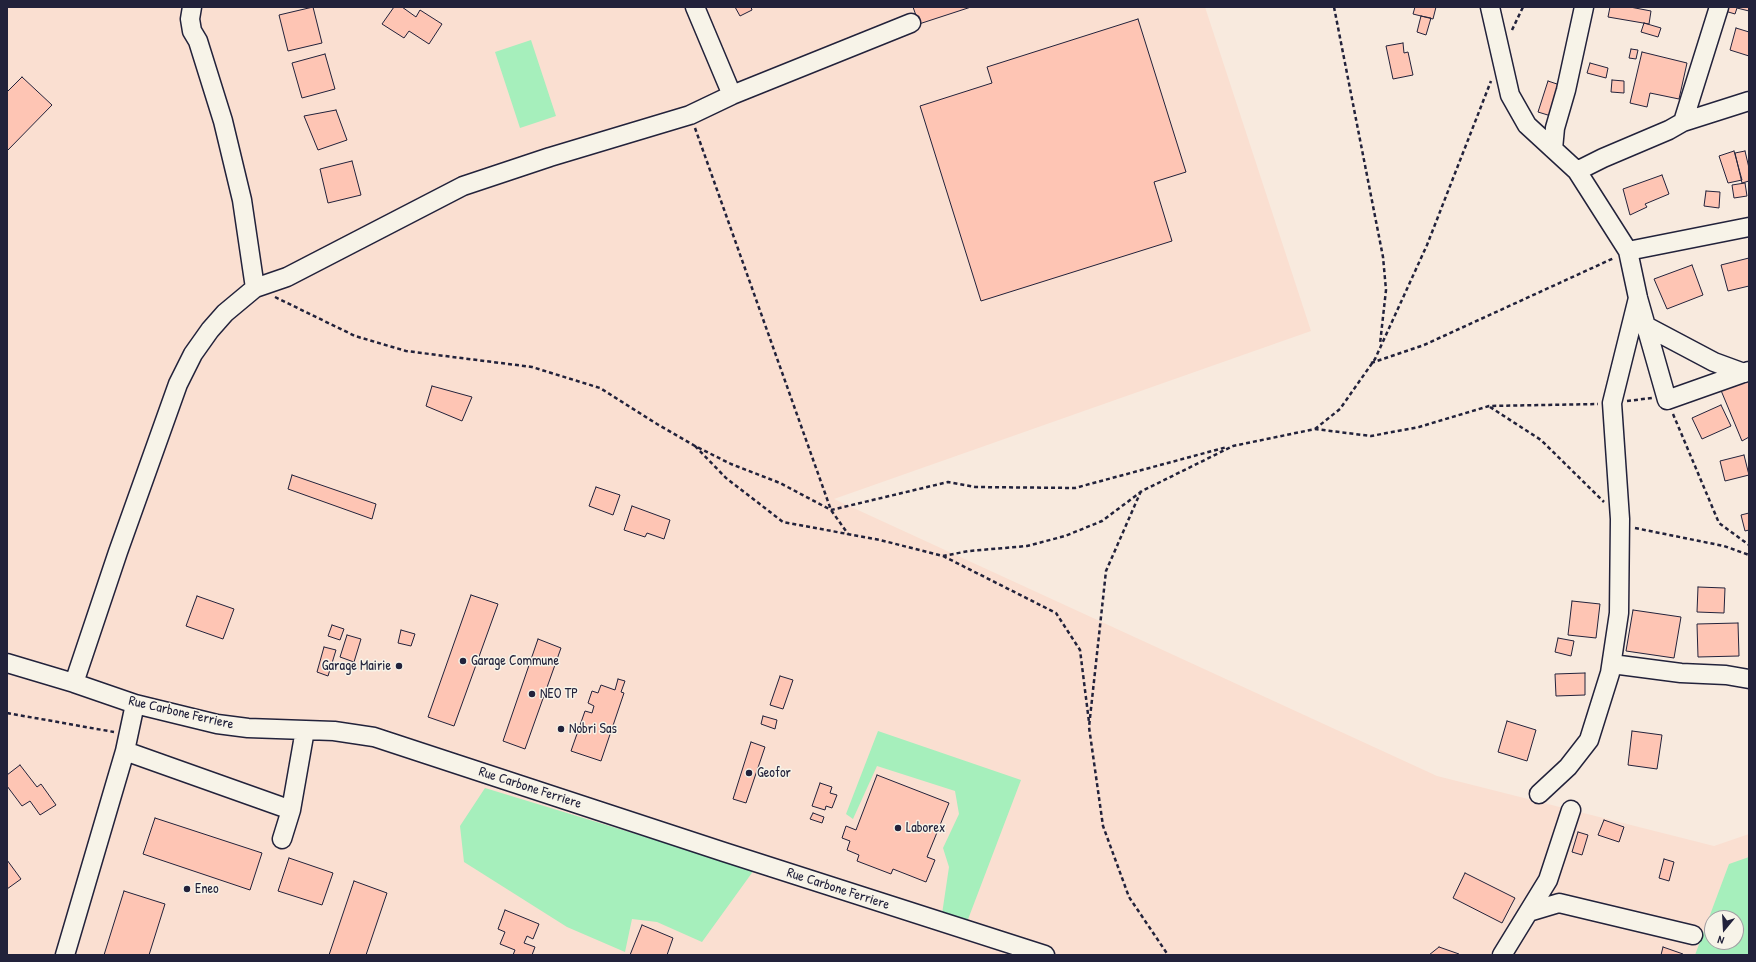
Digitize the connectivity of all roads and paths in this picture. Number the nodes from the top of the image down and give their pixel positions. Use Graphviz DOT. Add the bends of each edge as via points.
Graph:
graph roads {
  1 [pos="192,7"];
  2 [pos="695,7"];
  3 [pos="1334,7"];
  4 [pos="1490,7"];
  5 [pos="1523,7"];
  6 [pos="1584,7"];
  7 [pos="1719,7"];
  8 [pos="911,23"];
  9 [pos="1501,53"];
  10 [pos="1493,75"];
  11 [pos="732,95"];
  12 [pos="1749,101"];
  13 [pos="690,115"];
  14 [pos="1683,122"];
  15 [pos="1553,149"];
  16 [pos="1577,171"];
  17 [pos="1749,227"];
  18 [pos="1628,251"];
  19 [pos="255,288"];
  20 [pos="1638,298"];
  21 [pos="1646,326"];
  22 [pos="1379,346"];
  23 [pos="1370,363"];
  24 [pos="1746,372"];
  25 [pos="1667,400"];
  26 [pos="1612,403"];
  27 [pos="1315,429"];
  28 [pos="695,446"];
  29 [pos="1233,446"];
  30 [pos="1142,490"];
  31 [pos="831,510"];
  32 [pos="848,534"];
  33 [pos="1749,545"];
  34 [pos="942,556"];
  35 [pos="7,663"];
  36 [pos="1612,664"];
  37 [pos="1749,679"];
  38 [pos="74,683"];
  39 [pos="135,704"];
  40 [pos="7,712"];
  41 [pos="1089,726"];
  42 [pos="305,730"];
  43 [pos="127,743"];
  44 [pos="1539,794"];
  45 [pos="291,810"];
  46 [pos="1570,810"];
  47 [pos="282,839"];
  48 [pos="1529,912"];
  49 [pos="1693,935"];
  50 [pos="65,955"];
  51 [pos="1045,955"];
  52 [pos="1168,955"];
  53 [pos="1502,955"];
  1 -- 19 [label="street" via="192,31 198,41 223,121 242,200"];
  2 -- 11 [label="street"];
  3 -- 22 [label="path" via="1383,257 1386,290"];
  4 -- 9 [label="street"];
  5 -- 9 [label="path"];
  6 -- 15 [label="street" via="1555,128"];
  7 -- 14 [label="street"];
  8 -- 11 [label="street"];
  9 -- 15 [label="street" via="1510,94 1527,126"];
  10 -- 22 [label="path" via="1428,245"];
  11 -- 13 [label="street"];
  12 -- 14 [label="street"];
  13 -- 19 [label="street" via="463,186 287,277"];
  13 -- 31 [label="path"];
  14 -- 16 [label="street"];
  15 -- 16 [label="street"];
  16 -- 18 [label="street"];
  17 -- 18 [label="street"];
  18 -- 20 [label="street"];
  18 -- 23 [label="path" via="1424,345"];
  19 -- 28 [label="path" via="355,336 406,350 532,367 600,388"];
  19 -- 38 [label="street" via="225,313 210,330 193,354 178,384"];
  20 -- 21 [label="street"];
  20 -- 26 [label="street"];
  21 -- 24 [label="street" via="1714,362"];
  21 -- 25 [label="street"];
  22 -- 23 [label="path" via="1375,359"];
  23 -- 27 [label="path" via="1340,409"];
  24 -- 25 [label="street"];
  25 -- 26 [label="path" via="1647,398"];
  25 -- 33 [label="path" via="1719,523"];
  26 -- 27 [label="path" via="1489,406 1419,427 1371,436"];
  26 -- 36 [label="street" via="1620,519 1619,613"];
  27 -- 29 [label="path"];
  28 -- 31 [label="path" via="731,464 780,483"];
  28 -- 32 [label="path" via="726,478 783,522"];
  29 -- 30 [label="path"];
  29 -- 31 [label="path" via="1075,488 975,487 948,482"];
  30 -- 34 [label="path" via="1102,521 1065,536 1027,546"];
  30 -- 41 [label="path" via="1106,571"];
  31 -- 32 [label="path"];
  32 -- 34 [label="path"];
  34 -- 41 [label="path" via="1056,613 1080,650"];
  35 -- 38 [label="street, Rue Carbone Ferriere"];
  36 -- 37 [label="street" via="1681,673 1726,674"];
  36 -- 44 [label="street" via="1589,740 1568,767"];
  38 -- 39 [label="street, Rue Carbone Ferriere"];
  39 -- 42 [label="street, Rue Carbone Ferriere" via="217,724"];
  39 -- 43 [label="street"];
  40 -- 43 [label="path"];
  41 -- 52 [label="path" via="1103,826 1129,897"];
  42 -- 45 [label="street"];
  42 -- 51 [label="street, Rue Carbone Ferriere" via="358,734 415,749"];
  43 -- 45 [label="street"];
  43 -- 50 [label="street"];
  45 -- 47 [label="street"];
  46 -- 48 [label="street" via="1548,880"];
  48 -- 49 [label="street" via="1559,903"];
  48 -- 53 [label="street"];
}
